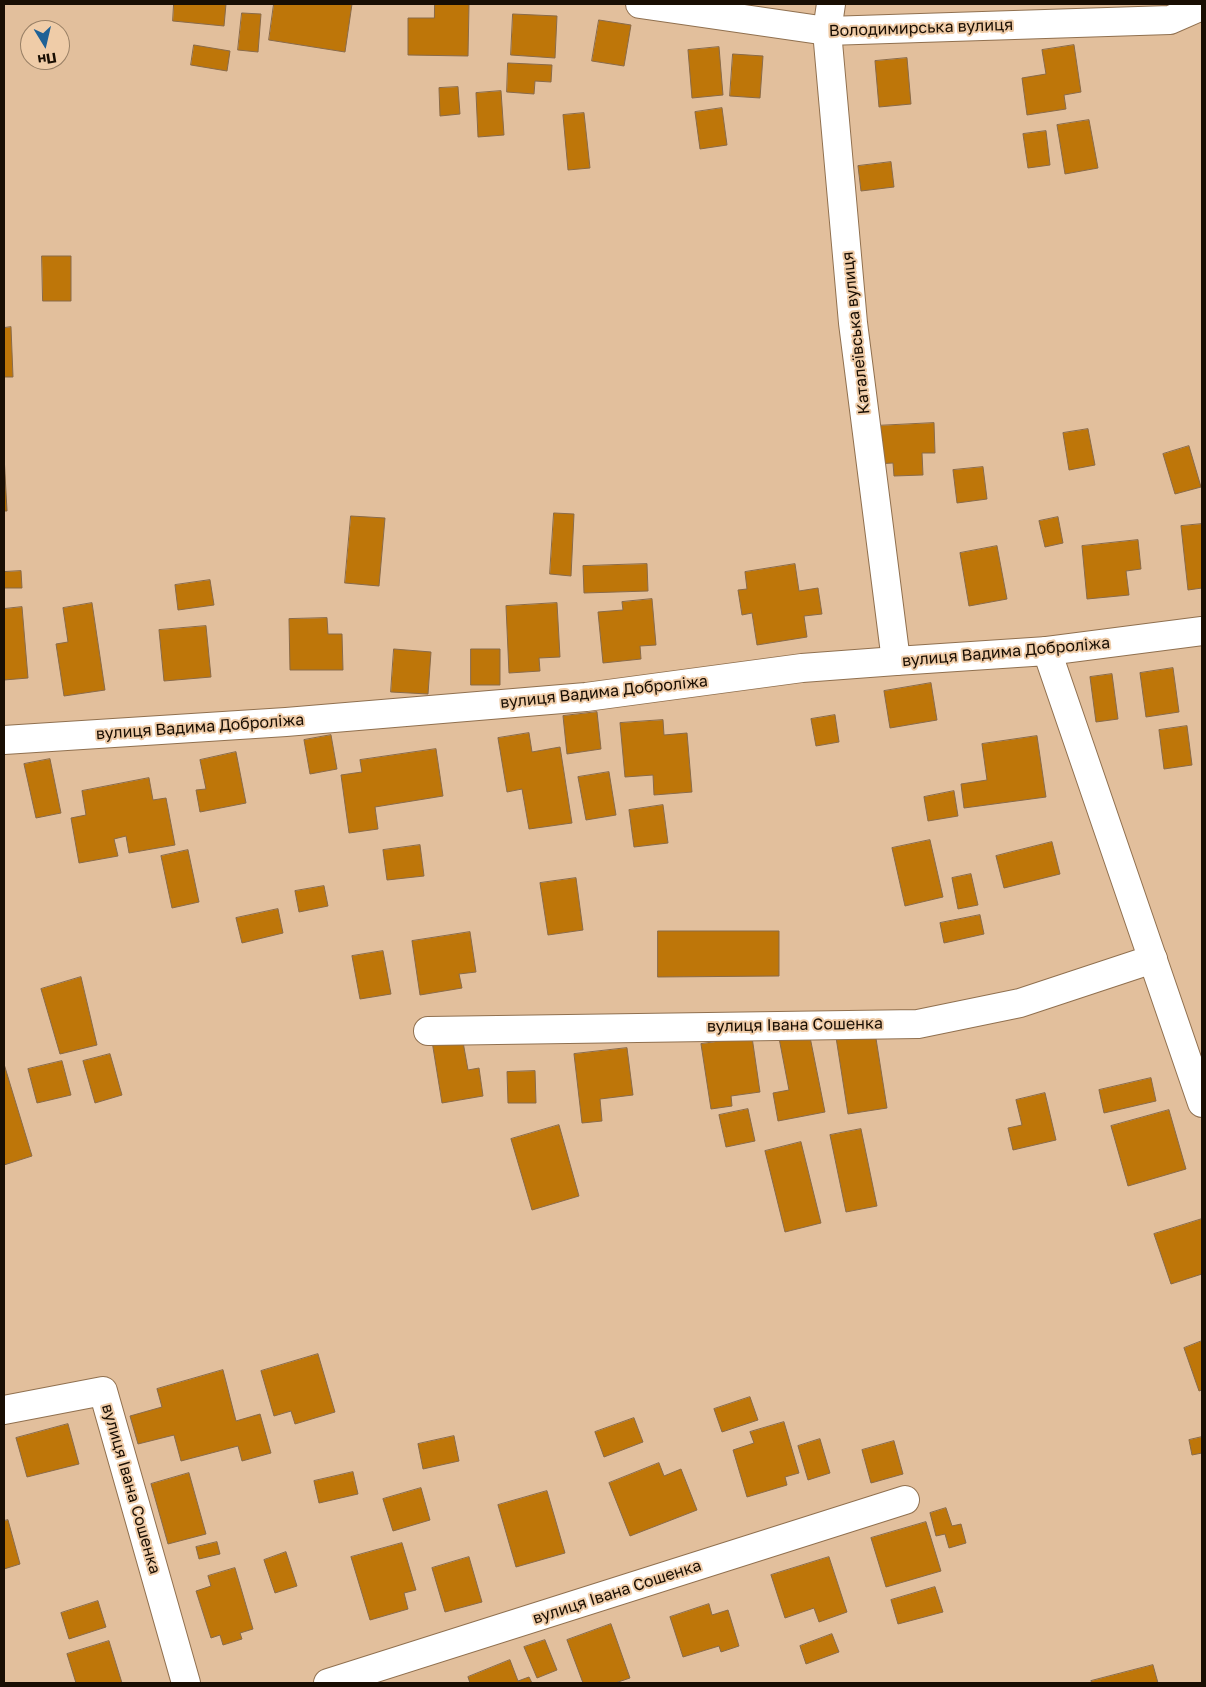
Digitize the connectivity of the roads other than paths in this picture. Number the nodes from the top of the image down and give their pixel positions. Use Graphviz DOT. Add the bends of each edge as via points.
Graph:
graph roads {
  1 [pos="640,4"];
  2 [pos="831,4"];
  3 [pos="1202,6"];
  4 [pos="826,31"];
  5 [pos="1202,631"];
  6 [pos="1047,651"];
  7 [pos="896,661"];
  8 [pos="4,740"];
  9 [pos="1153,959"];
  10 [pos="428,1031"];
  11 [pos="1202,1103"];
  12 [pos="4,1410"];
  13 [pos="905,1500"];
  14 [pos="186,1683"];
  15 [pos="328,1683"];
  1 -- 4 [label="street, Володимирська вулиця"];
  2 -- 4 [label="street, Каталеївська вулиця"];
  3 -- 4 [label="street, Володимирська вулиця" via="1170,20"];
  4 -- 7 [label="street, Каталеївська вулиця" via="853,323"];
  5 -- 6 [label="street, вулиця Вадима Доброліжа"];
  6 -- 7 [label="street, вулиця Вадима Доброліжа"];
  6 -- 9 [label="street"];
  7 -- 8 [label="street, вулиця Вадима Доброліжа" via="802,668 576,698 286,722"];
  9 -- 10 [label="street, вулиця Івана Сошенка" via="1020,1003 918,1024"];
  9 -- 11 [label="street"];
  12 -- 14 [label="street, вулиця Івана Сошенка" via="103,1391"];
  13 -- 15 [label="street, вулиця Івана Сошенка"];
}
